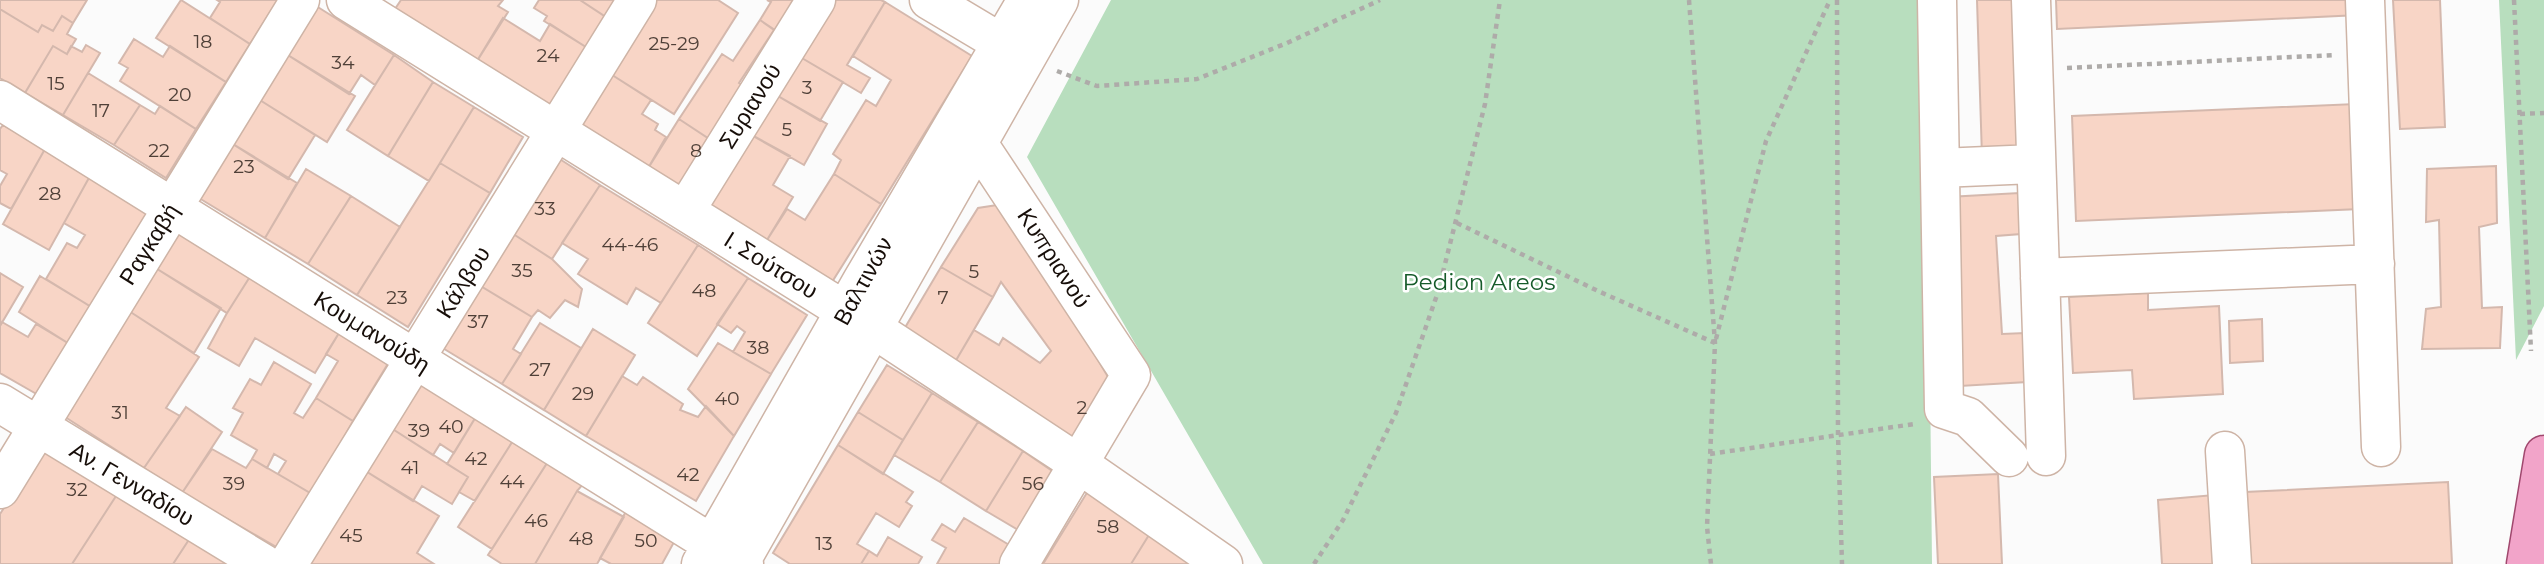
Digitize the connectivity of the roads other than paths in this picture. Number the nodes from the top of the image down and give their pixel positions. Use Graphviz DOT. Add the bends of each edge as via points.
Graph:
graph roads {
  1 [pos="300,0"];
  2 [pos="346,0"];
  3 [pos="637,0"];
  4 [pos="816,0"];
  5 [pos="929,0"];
  6 [pos="1027,0"];
  7 [pos="1059,0"];
  8 [pos="1937,0"];
  9 [pos="2031,0"];
  10 [pos="2365,0"];
  11 [pos="1014,51"];
  12 [pos="0,100"];
  13 [pos="556,131"];
  14 [pos="977,142"];
  15 [pos="2036,164"];
  16 [pos="1940,168"];
  17 [pos="172,208"];
  18 [pos="685,211"];
  19 [pos="2375,264"];
  20 [pos="2040,278"];
  21 [pos="860,320"];
  22 [pos="415,359"];
  23 [pos="0,403"];
  24 [pos="37,426"];
  25 [pos="2381,447"];
  26 [pos="2225,452"];
  27 [pos="2544,455"];
  28 [pos="1079,464"];
  29 [pos="0,489"];
  30 [pos="727,560"];
  31 [pos="264,564"];
  32 [pos="288,564"];
  33 [pos="1019,564"];
  34 [pos="1223,564"];
  35 [pos="2232,564"];
  36 [pos="2526,564"];
  1 -- 17 [label="street, Ραγκαβή"];
  2 -- 13 [label="street, Ι. Σούτσου"];
  3 -- 13 [label="street, Κάλβου"];
  4 -- 18 [label="street, Συριανού"];
  5 -- 11 [label="street"];
  6 -- 11 [label="street, Βαλτινών"];
  7 -- 11 [label="street, Βαλτινών"];
  8 -- 16 [label="street"];
  9 -- 15 [label="street"];
  10 -- 19 [label="street"];
  11 -- 14 [label="street, Βαλτινών"];
  11 -- 21 [label="street, Βαλτινών" via="862,281"];
  12 -- 17 [label="street, Κουμανούδη"];
  13 -- 18 [label="street, Ι. Σούτσου"];
  13 -- 22 [label="street, Κάλβου"];
  14 -- 21 [label="street, Βαλτινών"];
  14 -- 28 [label="street, Κυπριανού" via="1131,375"];
  15 -- 16 [label="street"];
  15 -- 20 [label="street"];
  16 -- 20 [label="street" via="1944,409 1968,417 2027,457"];
  17 -- 22 [label="street, Κουμανούδη"];
  17 -- 24 [label="street, Ραγκαβή"];
  18 -- 21 [label="street, Ι. Σούτσου"];
  19 -- 20 [label="street"];
  19 -- 25 [label="street"];
  21 -- 28 [label="street, Ι. Σούτσου"];
  21 -- 30 [label="street, Βαλτινών"];
  22 -- 30 [label="street, Κουμανούδη"];
  22 -- 32 [label="street, Κάλβου"];
  23 -- 24 [label="street, Αν. Γενναδίου"];
  24 -- 29 [label="street, Ραγκαβή"];
  24 -- 31 [label="street, Αν. Γενναδίου"];
  26 -- 35 [label="street"];
  27 -- 36 [label="main road"];
  28 -- 33 [label="street"];
  28 -- 34 [label="street, Ι. Σούτσου"];
}
